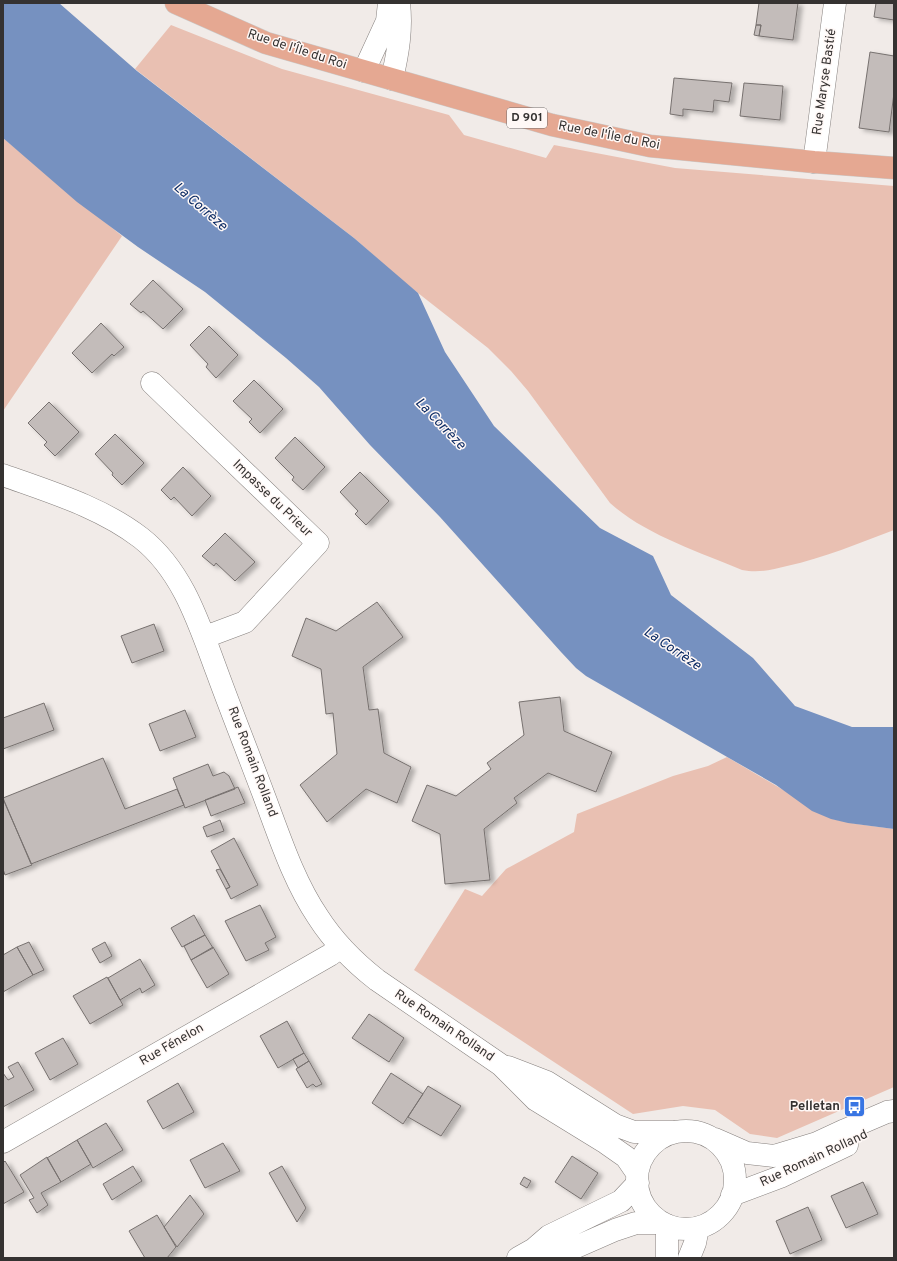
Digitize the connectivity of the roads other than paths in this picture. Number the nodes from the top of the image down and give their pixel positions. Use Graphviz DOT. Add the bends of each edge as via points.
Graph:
graph roads {
  1 [pos="176,3"];
  2 [pos="389,3"];
  3 [pos="399,3"];
  4 [pos="835,3"];
  5 [pos="364,71"];
  6 [pos="392,78"];
  7 [pos="814,162"];
  8 [pos="894,168"];
  9 [pos="152,383"];
  10 [pos="3,475"];
  11 [pos="204,637"];
  12 [pos="341,947"];
  13 [pos="501,1065"];
  14 [pos="894,1111"];
  15 [pos="894,1119"];
  16 [pos="674,1132"];
  17 [pos="712,1138"];
  18 [pos="3,1142"];
  19 [pos="638,1178"];
  20 [pos="732,1195"];
  21 [pos="664,1224"];
  22 [pos="698,1228"];
  23 [pos="518,1258"];
  24 [pos="551,1258"];
  25 [pos="667,1258"];
  26 [pos="689,1258"];
  1 -- 5 [label="main road, Rue de l'Île du Roi / D 901" via="266,43"];
  2 -- 5 [label="street" via="387,21"];
  3 -- 6 [label="street" via="400,35"];
  4 -- 7 [label="street, Rue Maryse Bastié"];
  5 -- 6 [label="main road, Rue de l'Île du Roi / D 901"];
  6 -- 7 [label="main road, Rue de l'Île du Roi / D 901" via="552,125 650,146"];
  7 -- 8 [label="main road, Rue de l'Île du Roi / D 901"];
  9 -- 11 [label="street, Impasse du Prieur" via="318,543 245,622"];
  10 -- 11 [label="street, Rue Romain Rolland" via="87,507 142,539 173,573 187,596"];
  11 -- 12 [label="street, Rue Romain Rolland" via="302,889 318,918"];
  12 -- 13 [label="street, Rue Romain Rolland" via="377,980"];
  12 -- 18 [label="street, Rue Fénelon"];
  13 -- 16 [label="street, Rue Romain Rolland" via="547,1082 616,1125 634,1132"];
  13 -- 19 [label="street, Rue Romain Rolland" via="536,1100 626,1157"];
  14 -- 17 [label="street, Rue Romain Rolland" via="816,1144 774,1156 747,1153"];
  15 -- 20 [label="street, Rue Romain Rolland" via="780,1177"];
  16 -- 17 [label="street" via="694,1131"];
  16 -- 19 [label="street" via="657,1141 644,1154"];
  17 -- 20 [label="street" via="726,1151 734,1169 735,1188"];
  19 -- 21 [label="street" via="638,1192 647,1210"];
  19 -- 23 [label="street" via="621,1201 549,1236"];
  20 -- 22 [label="street" via="728,1206 716,1219"];
  21 -- 22 [label="street" via="679,1229"];
  21 -- 24 [label="street" via="636,1223"];
  21 -- 25 [label="street"];
  22 -- 26 [label="street"];
}
